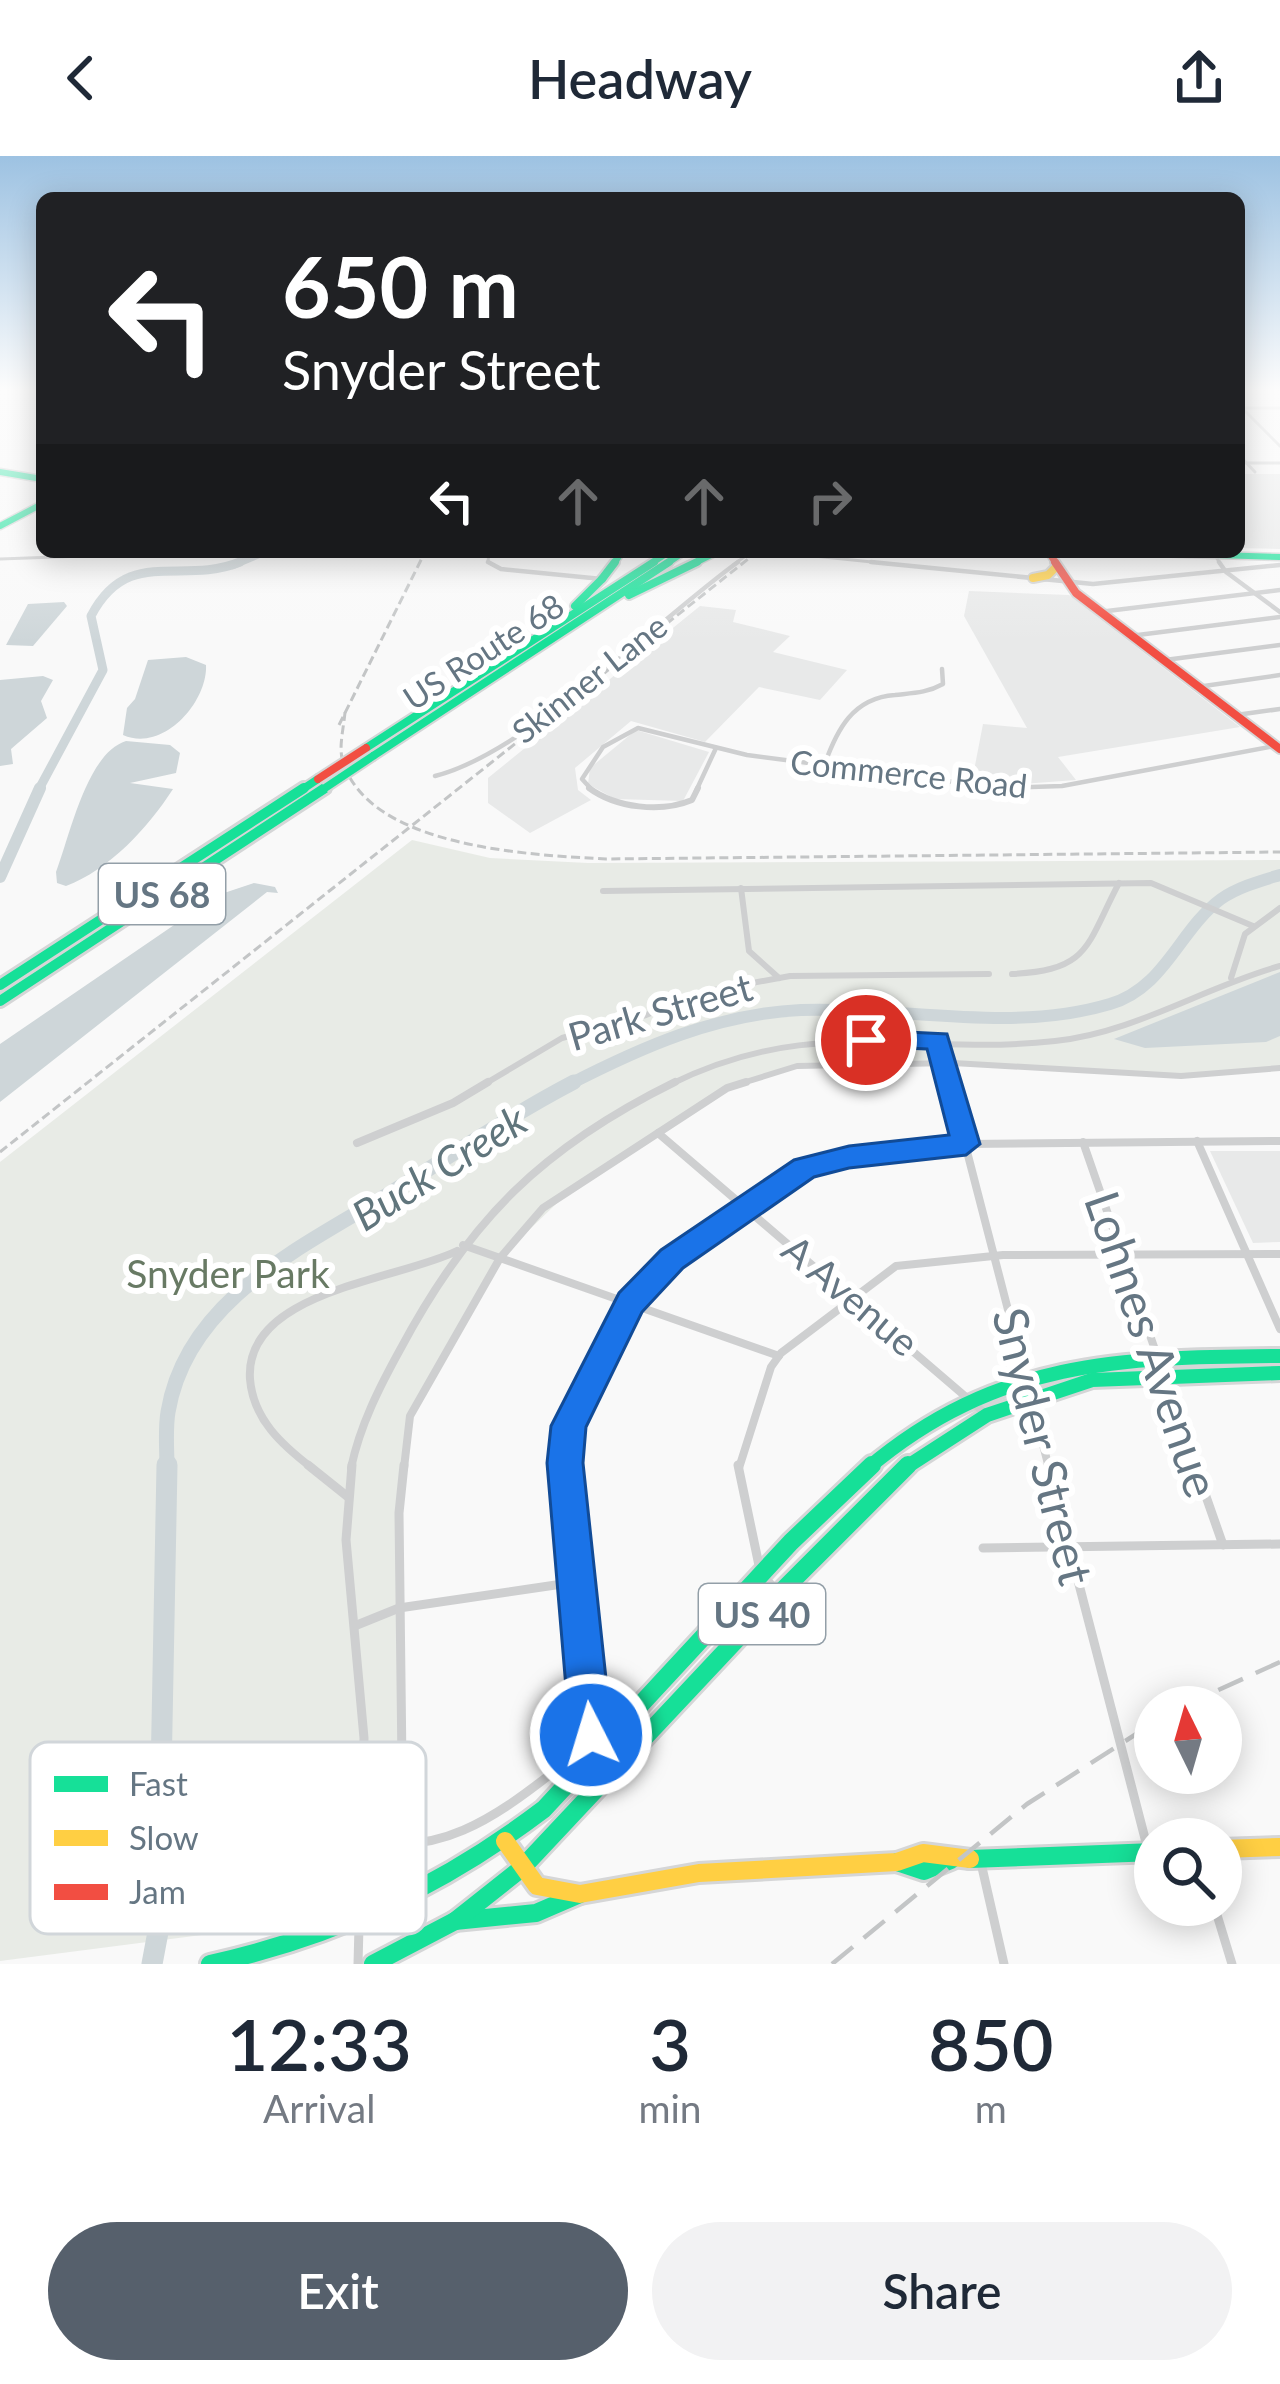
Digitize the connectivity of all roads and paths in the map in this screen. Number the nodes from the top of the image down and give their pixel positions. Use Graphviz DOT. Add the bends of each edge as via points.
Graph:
graph roads {
  1 [pos="36,510"];
  2 [pos="0,528"];
  3 [pos="1245,555"];
  4 [pos="36,557"];
  5 [pos="489,558"];
  6 [pos="618,558"];
  7 [pos="660,558"];
  8 [pos="675,558"];
  9 [pos="704,558"];
  10 [pos="742,558"];
  11 [pos="835,558"];
  12 [pos="1051,558"];
  13 [pos="1216,558"];
  14 [pos="1280,558"];
  15 [pos="0,559"];
  16 [pos="1056,567"];
  17 [pos="1225,571"];
  18 [pos="1033,578"];
  19 [pos="602,579"];
  20 [pos="1065,582"];
  21 [pos="1280,590"];
  22 [pos="1254,593"];
  23 [pos="1099,612"];
  24 [pos="1280,614"];
  25 [pos="573,624"];
  26 [pos="1130,636"];
  27 [pos="1280,645"];
  28 [pos="1163,660"];
  29 [pos="497,663"];
  30 [pos="942,669"];
  31 [pos="1280,676"];
  32 [pos="1198,687"];
  33 [pos="1280,709"];
  34 [pos="1235,715"];
  35 [pos="1278,747"];
  36 [pos="716,748"];
  37 [pos="369,752"];
  38 [pos="824,766"];
  39 [pos="435,776"];
  40 [pos="322,783"];
  41 [pos="1119,883"];
  42 [pos="740,888"];
  43 [pos="603,891"];
  44 [pos="1280,908"];
  45 [pos="1252,926"];
  46 [pos="1280,966"];
  47 [pos="989,974"];
  48 [pos="1012,974"];
  49 [pos="779,978"];
  50 [pos="1231,978"];
  51 [pos="0,985"];
  52 [pos="0,1000"];
  53 [pos="938,1040"];
  54 [pos="945,1063"];
  55 [pos="1280,1068"];
  56 [pos="656,1132"];
  57 [pos="1280,1141"];
  58 [pos="1082,1142"];
  59 [pos="1198,1142"];
  60 [pos="357,1143"];
  61 [pos="966,1144"];
  62 [pos="747,1208"];
  63 [pos="461,1247"];
  64 [pos="1121,1254"];
  65 [pos="1246,1254"];
  66 [pos="1280,1254"];
  67 [pos="995,1256"];
  68 [pos="500,1258"];
  69 [pos="853,1297"];
  70 [pos="630,1303"];
  71 [pos="1280,1329"];
  72 [pos="779,1356"];
  73 [pos="1280,1356"];
  74 [pos="1157,1358"];
  75 [pos="1280,1373"];
  76 [pos="1163,1375"];
  77 [pos="1027,1379"];
  78 [pos="1031,1398"];
  79 [pos="974,1400"];
  80 [pos="987,1415"];
  81 [pos="348,1497"];
  82 [pos="1280,1544"];
  83 [pos="1223,1545"];
  84 [pos="983,1548"];
  85 [pos="1070,1548"];
  86 [pos="761,1575"];
  87 [pos="576,1582"];
  88 [pos="780,1593"];
  89 [pos="399,1608"];
  90 [pos="356,1626"];
  91 [pos="364,1742"];
  92 [pos="401,1742"];
  93 [pos="595,1753"];
  94 [pos="552,1773"];
  95 [pos="613,1774"];
  96 [pos="1143,1818"];
  97 [pos="505,1841"];
  98 [pos="426,1842"];
  99 [pos="1280,1847"];
  100 [pos="1242,1848"];
  101 [pos="1134,1853"];
  102 [pos="981,1860"];
  103 [pos="522,1868"];
  104 [pos="426,1892"];
  105 [pos="580,1894"];
  106 [pos="455,1922"];
  107 [pos="1220,1926"];
  108 [pos="328,1934"];
  109 [pos="356,1934"];
  110 [pos="210,1964"];
  111 [pos="358,1964"];
  112 [pos="373,1964"];
  113 [pos="1004,1964"];
  114 [pos="1232,1964"];
  1 -- 2 [label="main road"];
  3 -- 14 [label="main road"];
  4 -- 15 [label="street"];
  5 -- 19 [label="street" via="501,569"];
  6 -- 19 [label="main road"];
  7 -- 29 [label="main road, US Route 68 / US 68"];
  8 -- 25 [label="main road, US Route 68 / US 68"];
  9 -- 25 [label="main road"];
  10 -- 39 [label="street, Skinner Lane" via="510,742 448,777"];
  11 -- 18 [label="street"];
  12 -- 16 [label="main road"];
  13 -- 17 [label="street"];
  14 -- 17 [label="street"];
  16 -- 18 [label="main road"];
  16 -- 20 [label="main road"];
  17 -- 20 [label="street"];
  17 -- 22 [label="street"];
  18 -- 20 [label="street"];
  19 -- 29 [label="main road"];
  20 -- 23 [label="main road"];
  21 -- 22 [label="street"];
  22 -- 23 [label="street"];
  22 -- 24 [label="street"];
  23 -- 26 [label="main road"];
  24 -- 26 [label="street"];
  25 -- 37 [label="main road, US Route 68 / US 68"];
  26 -- 28 [label="main road"];
  27 -- 28 [label="street"];
  28 -- 32 [label="main road"];
  29 -- 37 [label="main road, US Route 68 / US 68"];
  30 -- 38 [label="street" via="943,684 932,691 855,706"];
  31 -- 32 [label="street"];
  32 -- 34 [label="main road"];
  33 -- 34 [label="street"];
  34 -- 35 [label="main road"];
  35 -- 38 [label="street, Commerce Road" via="1029,788"];
  36 -- 36 [label="street, Commerce Road" via="628,730 585,766 582,779 610,800 682,804 692,800"];
  36 -- 38 [label="street, Commerce Road"];
  37 -- 40 [label="main road, US 68, bridge"];
  40 -- 51 [label="main road, US 68"];
  40 -- 52 [label="main road, US 68"];
  41 -- 42 [label="street"];
  41 -- 45 [label="street" via="1162,885"];
  41 -- 48 [label="street" via="1082,956 1054,970"];
  42 -- 43 [label="street"];
  42 -- 49 [label="street" via="749,951"];
  44 -- 45 [label="street"];
  45 -- 50 [label="street"];
  46 -- 50 [label="street"];
  47 -- 49 [label="street, Park Street"];
  49 -- 60 [label="street, Park Street" via="574,1034 423,1118"];
  50 -- 53 [label="street" via="1081,1038"];
  53 -- 54 [label="street, Snyder Street"];
  53 -- 63 [label="street" via="816,1041 713,1065 549,1161"];
  54 -- 55 [label="street" via="1181,1076"];
  54 -- 56 [label="street" via="777,1070 727,1088"];
  54 -- 61 [label="street, Snyder Street"];
  56 -- 62 [label="street, A Avenue"];
  56 -- 68 [label="street" via="558,1195"];
  57 -- 59 [label="street"];
  58 -- 59 [label="street"];
  58 -- 61 [label="street"];
  58 -- 64 [label="street, Lohnes Avenue"];
  59 -- 65 [label="street"];
  61 -- 62 [label="street" via="817,1163"];
  61 -- 67 [label="street, Snyder Street"];
  62 -- 69 [label="street, A Avenue"];
  62 -- 70 [label="street" via="660,1268"];
  63 -- 68 [label="street"];
  63 -- 81 [label="street" via="371,1405"];
  63 -- 81 [label="street" via="421,1268 291,1307 257,1340 250,1377 262,1419"];
  64 -- 65 [label="street"];
  64 -- 67 [label="street"];
  64 -- 74 [label="street, Lohnes Avenue"];
  65 -- 66 [label="street"];
  65 -- 71 [label="street"];
  67 -- 69 [label="street" via="896,1266"];
  67 -- 77 [label="street, Snyder Street"];
  68 -- 70 [label="street"];
  68 -- 89 [label="street" via="410,1416"];
  69 -- 72 [label="street"];
  69 -- 79 [label="street, A Avenue"];
  70 -- 72 [label="street"];
  70 -- 87 [label="street" via="566,1436"];
  72 -- 86 [label="street" via="739,1453"];
  73 -- 74 [label="main road, US 40"];
  74 -- 76 [label="street, Lohnes Avenue"];
  74 -- 77 [label="main road, US 40"];
  75 -- 76 [label="main road, US 40"];
  76 -- 78 [label="main road, US 40" via="1092,1380"];
  76 -- 83 [label="street, Lohnes Avenue"];
  77 -- 78 [label="street, Snyder Street"];
  77 -- 79 [label="main road, US 40"];
  78 -- 80 [label="main road, US 40"];
  78 -- 85 [label="street, Snyder Street"];
  79 -- 80 [label="street, A Avenue"];
  79 -- 86 [label="main road, US 40" via="844,1487"];
  80 -- 88 [label="main road, US 40" via="914,1459"];
  81 -- 90 [label="street"];
  82 -- 83 [label="street"];
  83 -- 85 [label="street"];
  84 -- 85 [label="street"];
  85 -- 96 [label="street, Snyder Street"];
  86 -- 88 [label="street"];
  86 -- 93 [label="main road, US 40"];
  87 -- 89 [label="street"];
  87 -- 93 [label="street"];
  88 -- 95 [label="main road, US 40"];
  89 -- 90 [label="street"];
  89 -- 92 [label="street"];
  90 -- 91 [label="street"];
  93 -- 95 [label="street"];
  93 -- 97 [label="main road, US 40"];
  94 -- 98 [label="street" via="485,1818"];
  95 -- 103 [label="main road, US 40"];
  97 -- 103 [label="main road"];
  97 -- 104 [label="main road, US 40"];
  99 -- 100 [label="main road"];
  101 -- 102 [label="main road"];
  102 -- 105 [label="main road" via="909,1872 897,1862 699,1873"];
  102 -- 113 [label="street"];
  103 -- 105 [label="main road" via="537,1886"];
  103 -- 106 [label="main road, US 40"];
  105 -- 106 [label="main road" via="530,1913"];
  106 -- 112 [label="main road, US 40"];
  107 -- 114 [label="street"];
  108 -- 110 [label="main road, US 40"];
  109 -- 111 [label="street"];
}
